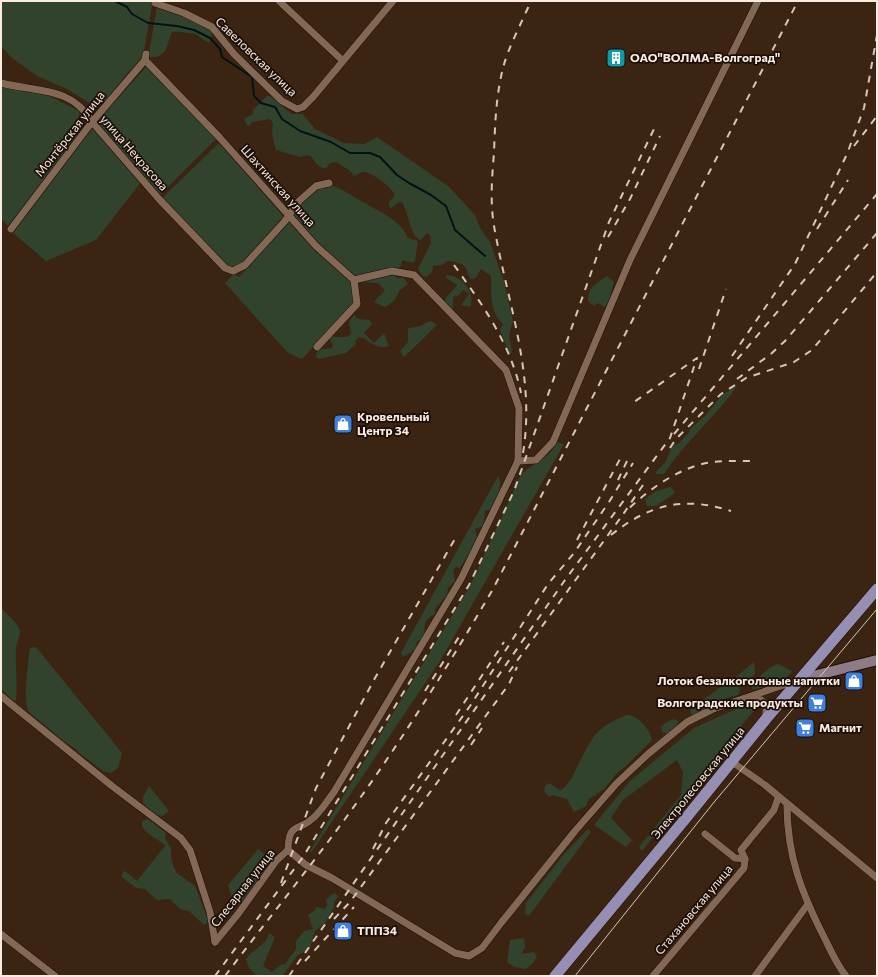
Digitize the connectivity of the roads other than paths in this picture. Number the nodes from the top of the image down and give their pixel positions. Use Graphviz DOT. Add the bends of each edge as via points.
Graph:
graph roads {
  1 [pos="279,1"];
  2 [pos="393,1"];
  3 [pos="758,1"];
  4 [pos="155,4"];
  5 [pos="145,57"];
  6 [pos="342,60"];
  7 [pos="1,83"];
  8 [pos="92,122"];
  9 [pos="329,184"];
  10 [pos="289,215"];
  11 [pos="11,229"];
  12 [pos="354,280"];
  13 [pos="317,347"];
  14 [pos="518,461"];
  15 [pos="877,588"];
  16 [pos="877,660"];
  17 [pos="801,679"];
  18 [pos="1,696"];
  19 [pos="749,697"];
  20 [pos="766,718"];
  21 [pos="732,762"];
  22 [pos="778,798"];
  23 [pos="787,805"];
  24 [pos="705,834"];
  25 [pos="288,850"];
  26 [pos="745,859"];
  27 [pos="877,878"];
  28 [pos="808,904"];
  29 [pos="1,934"];
  30 [pos="55,976"];
  31 [pos="555,976"];
  32 [pos="653,976"];
  33 [pos="755,976"];
  34 [pos="846,976"];
  1 -- 6 [label="street"];
  2 -- 6 [label="street"];
  3 -- 14 [label="street" via="630,260 553,442 536,460"];
  4 -- 6 [label="street, Савеловская улица" via="184,13 212,27 234,54 282,101 297,109 313,97"];
  5 -- 8 [label="street, Монтёрская улица"];
  5 -- 10 [label="street, Шахтинская улица"];
  7 -- 8 [label="street, улица Некрасова" via="45,89 70,99 86,111"];
  8 -- 10 [label="street, улица Некрасова" via="198,242 225,268 233,271 245,265"];
  8 -- 11 [label="street, Монтёрская улица"];
  9 -- 10 [label="street" via="316,186 299,201"];
  10 -- 12 [label="street, Шахтинская улица" via="316,246"];
  12 -- 13 [label="street" via="357,304"];
  12 -- 14 [label="street" via="392,271 414,275 506,370 519,408"];
  14 -- 25 [label="street, Слесарная улица" via="461,579 334,792 312,820 296,827 288,837"];
  15 -- 17 [label="main road, Электролесовская улица"];
  16 -- 17 [label="street"];
  17 -- 19 [label="street"];
  17 -- 20 [label="main road, Электролесовская улица"];
  18 -- 25 [label="street, Слесарная улица" via="181,838 190,850 210,912 215,942 276,861"];
  19 -- 20 [label="street" via="766,704"];
  19 -- 25 [label="street" via="713,709 687,722 621,779 572,835 482,948 469,956 455,953 306,865"];
  20 -- 21 [label="main road, Электролесовская улица"];
  21 -- 22 [label="street" via="765,785"];
  21 -- 31 [label="main road, Электролесовская улица"];
  22 -- 23 [label="street"];
  22 -- 26 [label="street, Стахановская улица" via="774,810 741,850"];
  23 -- 27 [label="street"];
  23 -- 28 [label="street" via="787,830 793,864"];
  24 -- 26 [label="street" via="735,858"];
  26 -- 32 [label="street, Стахановская улица" via="744,868"];
  28 -- 33 [label="street"];
  28 -- 34 [label="street"];
  29 -- 30 [label="street"];
}
